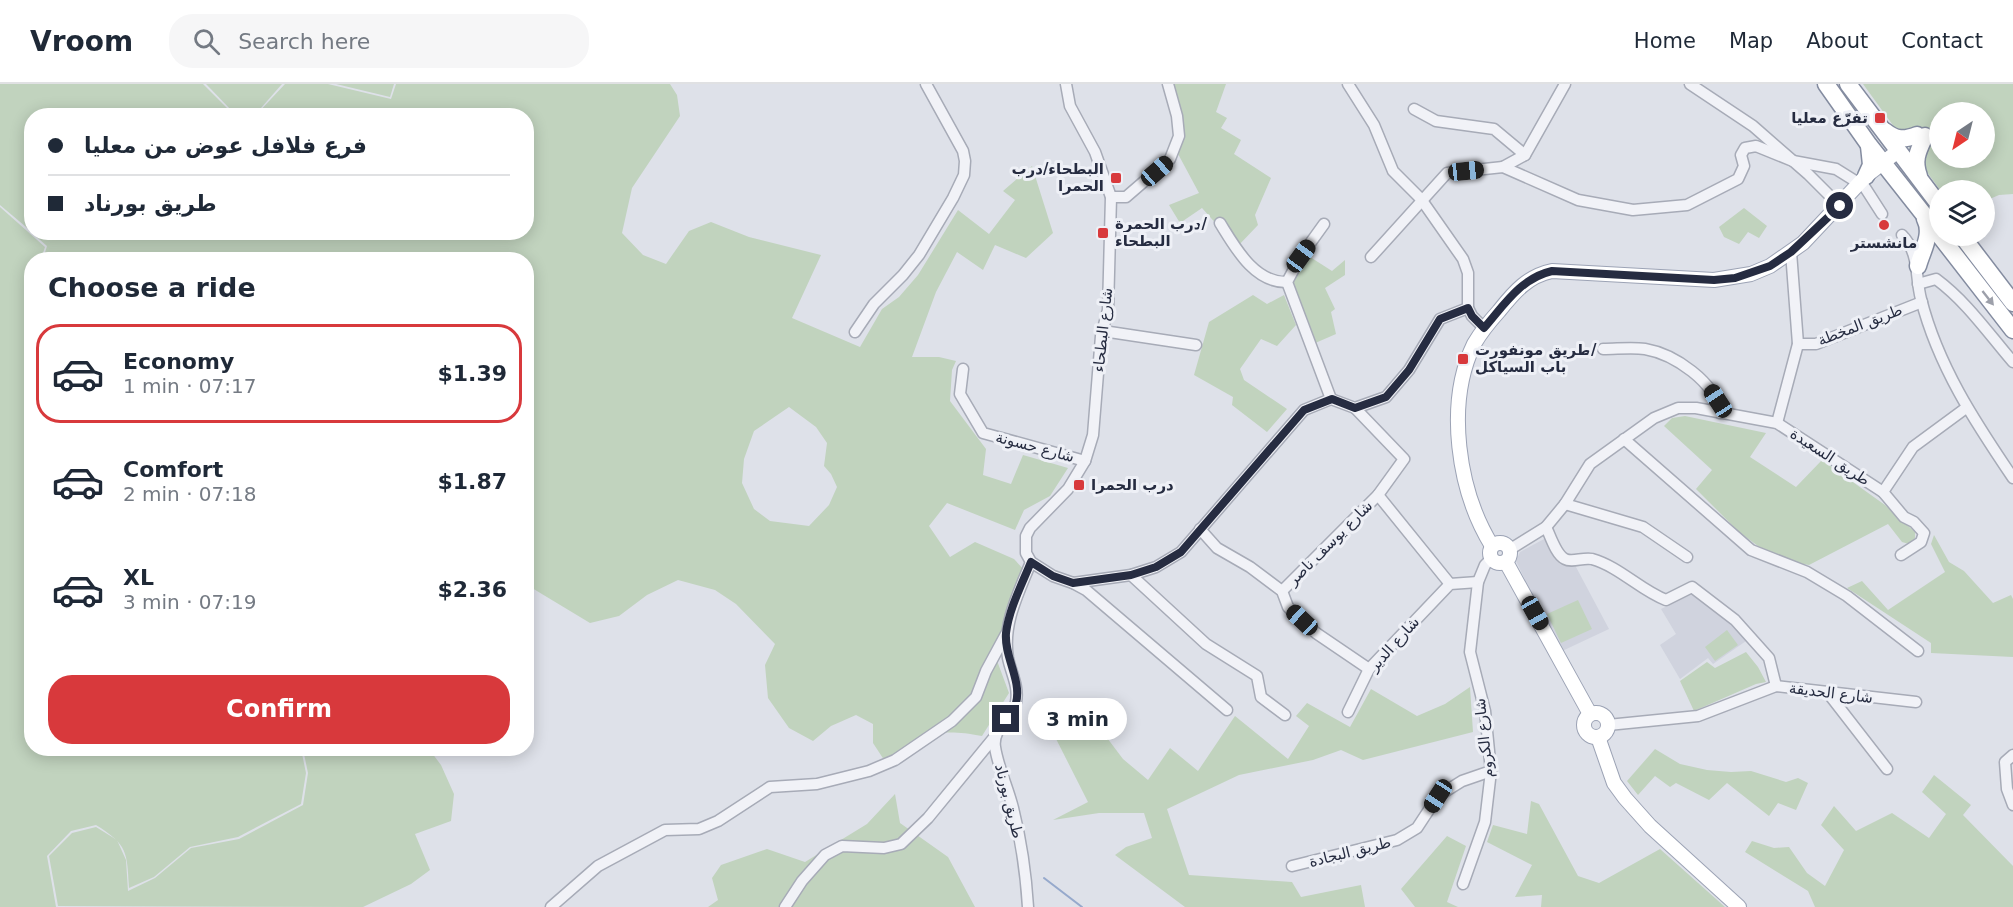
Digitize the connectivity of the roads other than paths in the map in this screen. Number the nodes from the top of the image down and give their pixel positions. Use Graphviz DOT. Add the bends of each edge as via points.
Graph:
graph roads {
  1 [pos="926,84"];
  2 [pos="1066,84"];
  3 [pos="1168,84"];
  4 [pos="1348,84"];
  5 [pos="1565,84"];
  6 [pos="1690,84"];
  7 [pos="1826,84"];
  8 [pos="1848,84"];
  9 [pos="1414,109"];
  10 [pos="1882,129"];
  11 [pos="1869,145"];
  12 [pos="1900,154"];
  13 [pos="1525,155"];
  14 [pos="1793,161"];
  15 [pos="1886,166"];
  16 [pos="1503,167"];
  17 [pos="1921,182"];
  18 [pos="1862,184"];
  19 [pos="1899,184"];
  20 [pos="1929,192"];
  21 [pos="1111,197"];
  22 [pos="1421,199"];
  23 [pos="1840,206"];
  24 [pos="1920,210"];
  25 [pos="1882,214"];
  26 [pos="1929,221"];
  27 [pos="1220,223"];
  28 [pos="1324,224"];
  29 [pos="1902,235"];
  30 [pos="1948,246"];
  31 [pos="1970,246"];
  32 [pos="1791,252"];
  33 [pos="1371,257"];
  34 [pos="1962,265"];
  35 [pos="1918,266"];
  36 [pos="1287,282"];
  37 [pos="1918,284"];
  38 [pos="1922,302"];
  39 [pos="2013,303"];
  40 [pos="1468,308"];
  41 [pos="1484,328"];
  42 [pos="2013,330"];
  43 [pos="1103,331"];
  44 [pos="855,332"];
  45 [pos="1798,344"];
  46 [pos="1196,345"];
  47 [pos="1603,349"];
  48 [pos="2013,362"];
  49 [pos="963,369"];
  50 [pos="1332,399"];
  51 [pos="1355,408"];
  52 [pos="1966,408"];
  53 [pos="1720,412"];
  54 [pos="1777,423"];
  55 [pos="1624,439"];
  56 [pos="1085,462"];
  57 [pos="2013,478"];
  58 [pos="1883,492"];
  59 [pos="1378,495"];
  60 [pos="1565,504"];
  61 [pos="1546,527"];
  62 [pos="1200,529"];
  63 [pos="1492,552"];
  64 [pos="1901,555"];
  65 [pos="1507,556"];
  66 [pos="1687,557"];
  67 [pos="1031,562"];
  68 [pos="1131,575"];
  69 [pos="1478,582"];
  70 [pos="1073,583"];
  71 [pos="1450,584"];
  72 [pos="1282,591"];
  73 [pos="1006,634"];
  74 [pos="1918,651"];
  75 [pos="1369,669"];
  76 [pos="1776,686"];
  77 [pos="1827,693"];
  78 [pos="1916,702"];
  79 [pos="1227,710"];
  80 [pos="1348,712"];
  81 [pos="1590,714"];
  82 [pos="1285,715"];
  83 [pos="1608,725"];
  84 [pos="996,734"];
  85 [pos="1598,737"];
  86 [pos="2013,755"];
  87 [pos="1887,769"];
  88 [pos="1491,771"];
  89 [pos="2013,805"];
  90 [pos="1292,866"];
  91 [pos="1462,884"];
  92 [pos="551,907"];
  93 [pos="785,907"];
  94 [pos="1028,907"];
  95 [pos="1739,907"];
  1 -- 44 [label="street" via="963,151 964,175 919,255 874,304"];
  2 -- 21 [label="street, شارع البطحاء" via="1070,106 1095,152"];
  3 -- 21 [label="street" via="1179,136 1170,159 1126,197"];
  4 -- 22 [label="street" via="1374,125 1393,171"];
  5 -- 13 [label="street"];
  6 -- 14 [label="street" via="1753,126"];
  7 -- 11 [label="highway"];
  8 -- 10 [label="highway"];
  9 -- 13 [label="street" via="1436,121 1494,129"];
  10 -- 12 [label="highway"];
  10 -- 17 [label="highway" via="1906,140 1921,136 1916,156"];
  11 -- 15 [label="highway"];
  11 -- 18 [label="highway" via="1871,165"];
  12 -- 15 [label="main road"];
  12 -- 17 [label="highway"];
  13 -- 16 [label="street"];
  14 -- 16 [label="street" via="1756,146 1745,148 1738,179 1725,187 1688,205 1632,210 1578,200"];
  14 -- 18 [label="street" via="1836,169"];
  14 -- 23 [label="street"];
  15 -- 18 [label="main road"];
  15 -- 19 [label="highway"];
  16 -- 22 [label="street" via="1447,172"];
  17 -- 20 [label="highway"];
  18 -- 19 [label="highway" via="1883,178"];
  18 -- 23 [label="main road"];
  18 -- 25 [label="street"];
  19 -- 24 [label="highway"];
  21 -- 43 [label="street, شارع البطحاء" via="1108,310"];
  22 -- 33 [label="street"];
  22 -- 40 [label="street" via="1463,259 1468,273"];
  23 -- 32 [label="main road"];
  24 -- 26 [label="highway"];
  24 -- 35 [label="highway" via="1928,226 1928,238"];
  27 -- 36 [label="street" via="1253,269"];
  28 -- 36 [label="street"];
  29 -- 35 [label="street" via="1910,243"];
  30 -- 34 [label="highway"];
  31 -- 39 [label="highway"];
  32 -- 41 [label="main road" via="1751,274 1714,280 1543,273 1514,292"];
  32 -- 45 [label="street, طريق السعيدة"];
  34 -- 35 [label="highway" via="1941,254"];
  34 -- 42 [label="highway, one-way"];
  35 -- 37 [label="street"];
  36 -- 50 [label="street"];
  37 -- 38 [label="street"];
  37 -- 48 [label="street" via="1936,279 1947,287"];
  38 -- 45 [label="street, طريق المخطة" via="1816,344"];
  38 -- 52 [label="street"];
  40 -- 41 [label="street"];
  40 -- 51 [label="street" via="1440,319 1409,370 1386,397"];
  41 -- 63 [label="main road" via="1474,345 1462,384 1457,425 1468,495"];
  43 -- 46 [label="street"];
  43 -- 56 [label="street, شارع البطحاء" via="1093,435"];
  45 -- 54 [label="street, طريق السعيدة"];
  47 -- 53 [label="street" via="1644,349 1669,356 1708,386"];
  49 -- 56 [label="street, شارع حسونة" via="960,394 982,433"];
  50 -- 51 [label="street"];
  50 -- 62 [label="street" via="1304,410"];
  51 -- 59 [label="street, شارع يوسف ناصر" via="1404,459"];
  52 -- 57 [label="street"];
  52 -- 58 [label="street" via="1913,447"];
  53 -- 54 [label="street, طريق السعيدة"];
  53 -- 55 [label="street, طريق السعيدة" via="1678,408 1654,418"];
  54 -- 58 [label="street, طريق السعيدة"];
  55 -- 60 [label="street, طريق السعيدة" via="1590,465"];
  55 -- 74 [label="street" via="1751,550 1806,572 1847,596"];
  56 -- 67 [label="street, شارع البطحاء" via="1068,489 1030,528 1025,548"];
  58 -- 64 [label="street, طريق السعيدة" via="1904,517 1924,532 1921,542"];
  59 -- 71 [label="street"];
  59 -- 72 [label="street, شارع يوسف ناصر"];
  60 -- 61 [label="street, طريق السعيدة"];
  60 -- 66 [label="street" via="1643,527"];
  61 -- 65 [label="street, طريق السعيدة"];
  61 -- 76 [label="street" via="1561,557 1567,561 1592,559 1666,600 1692,586 1735,620 1769,658"];
  62 -- 68 [label="street" via="1181,552 1156,567"];
  62 -- 72 [label="street, شارع يوسف ناصر" via="1217,548"];
  63 -- 65 [label="main road" via="1499,564"];
  63 -- 69 [label="street, شارع الكروم"];
  65 -- 81 [label="main road"];
  67 -- 70 [label="street"];
  67 -- 73 [label="street"];
  68 -- 70 [label="street"];
  68 -- 82 [label="street" via="1206,644 1257,676 1261,697"];
  69 -- 71 [label="street"];
  69 -- 88 [label="street, شارع الكروم" via="1470,652 1485,711"];
  70 -- 79 [label="street"];
  71 -- 75 [label="street, شارع الدير"];
  72 -- 75 [label="street, شارع يوسف ناصر" via="1288,607 1316,633"];
  73 -- 84 [label="street" via="1016,704"];
  73 -- 92 [label="street" via="976,697 952,721 895,760 816,784 770,788 699,829 665,830 598,866"];
  75 -- 80 [label="street, شارع الدير"];
  76 -- 77 [label="street, شارع الحديقة"];
  76 -- 83 [label="street, شارع الحديقة" via="1698,716"];
  77 -- 78 [label="street, شارع الحديقة"];
  77 -- 87 [label="street"];
  81 -- 83 [label="main road" via="1603,715"];
  81 -- 85 [label="main road" via="1584,727 1591,736"];
  83 -- 85 [label="main road"];
  84 -- 93 [label="street" via="935,811 901,844 884,848 842,846 825,855"];
  84 -- 94 [label="street, طريق بورناد" via="995,746 1014,808"];
  85 -- 95 [label="main road" via="1614,783 1625,798"];
  86 -- 89 [label="street" via="2005,762"];
  88 -- 90 [label="street, طريق البجادة" via="1462,781 1438,796 1417,828 1397,840"];
  88 -- 91 [label="street, شارع الكروم" via="1485,822"];
}
